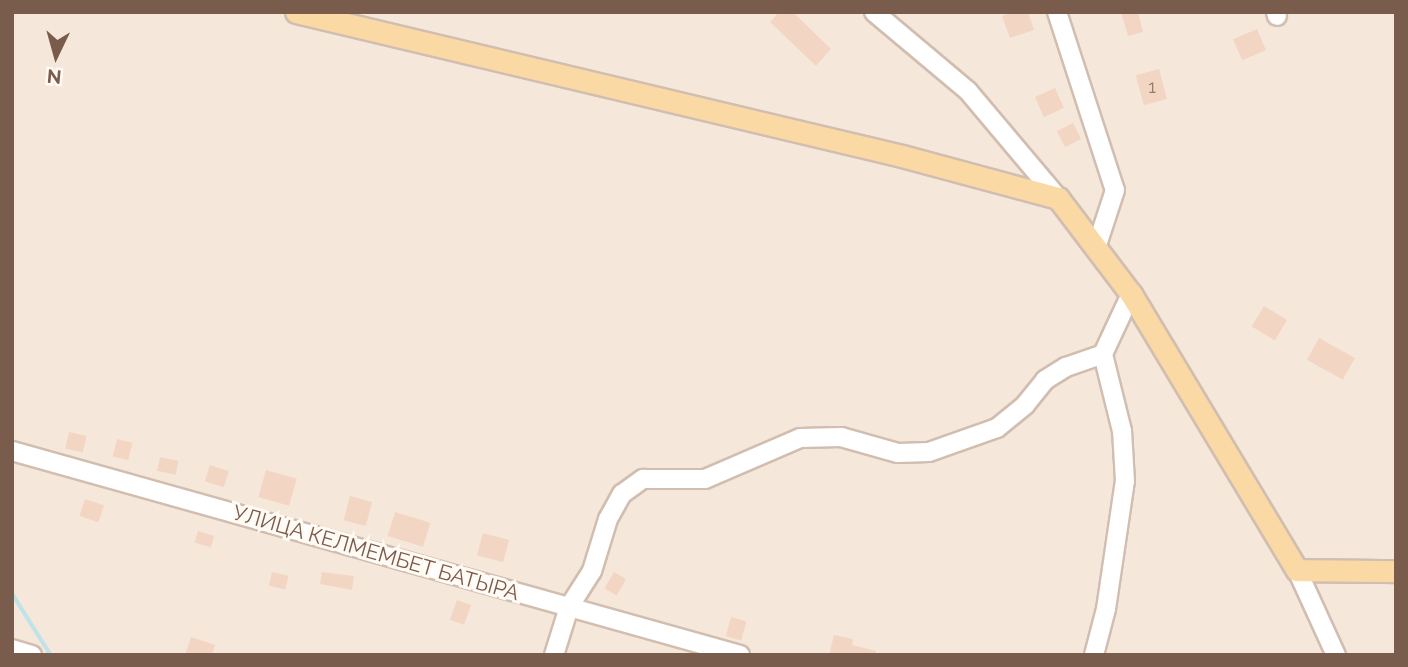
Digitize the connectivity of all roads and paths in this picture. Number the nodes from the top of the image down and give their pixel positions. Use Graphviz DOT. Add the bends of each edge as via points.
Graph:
graph roads {
  1 [pos="296,12"];
  2 [pos="874,12"];
  3 [pos="1057,12"];
  4 [pos="360,20"];
  5 [pos="1058,198"];
  6 [pos="1096,248"];
  7 [pos="1131,294"];
  8 [pos="1103,354"];
  9 [pos="12,452"];
  10 [pos="1297,570"];
  11 [pos="1396,571"];
  12 [pos="569,607"];
  13 [pos="12,649"];
  14 [pos="32,655"];
  15 [pos="554,655"];
  16 [pos="740,655"];
  17 [pos="1094,655"];
  18 [pos="1336,655"];
  1 -- 4 [label="main road"];
  2 -- 5 [label="street" via="968,92"];
  3 -- 6 [label="street" via="1115,190"];
  4 -- 5 [label="main road"];
  5 -- 6 [label="main road"];
  6 -- 7 [label="main road"];
  7 -- 8 [label="street"];
  7 -- 10 [label="main road"];
  8 -- 12 [label="street" via="1045,380 1025,405 997,428 929,452 898,453 841,437 800,438 705,479 643,479 622,494 608,519 592,571"];
  8 -- 17 [label="street" via="1122,431 1125,481 1106,609"];
  9 -- 12 [label="street, УЛИЦА КЕЛМЕМБЕТ БАТЫРА"];
  10 -- 11 [label="main road"];
  10 -- 18 [label="street"];
  12 -- 15 [label="street"];
  12 -- 16 [label="street, УЛИЦА КЕЛМЕМБЕТ БАТЫРА"];
  13 -- 14 [label="street"];
}
